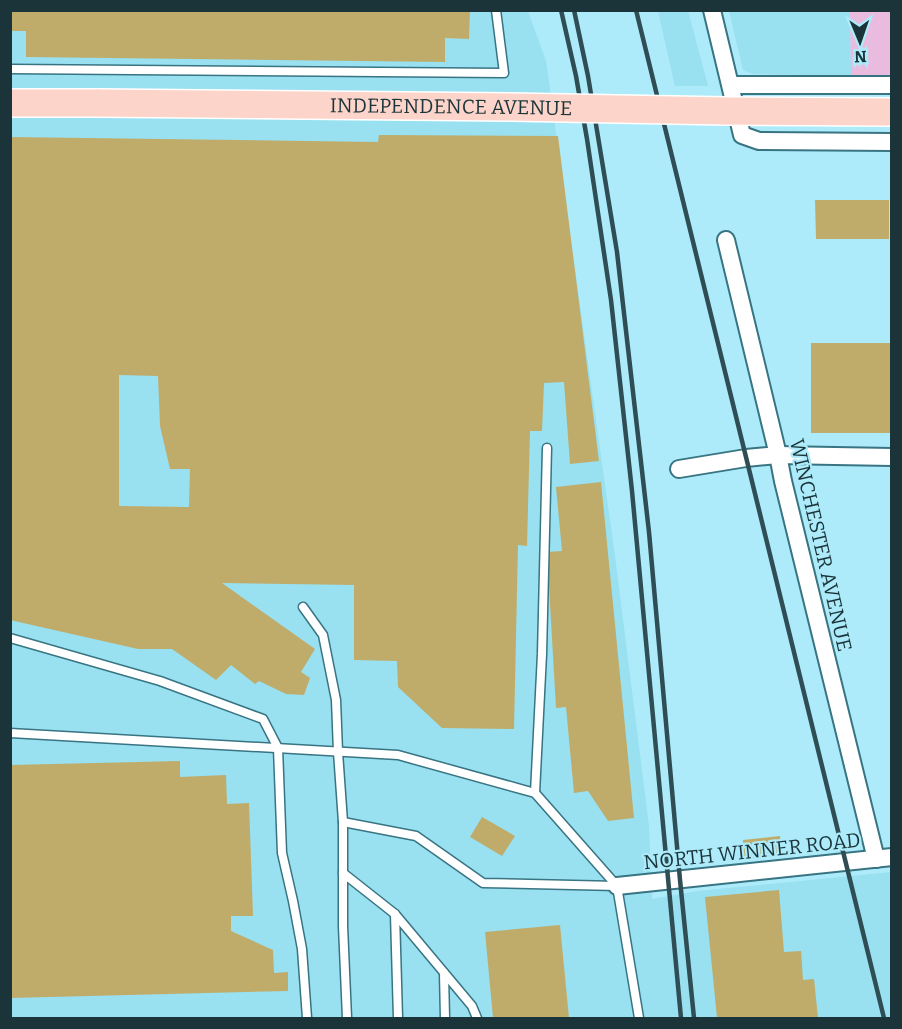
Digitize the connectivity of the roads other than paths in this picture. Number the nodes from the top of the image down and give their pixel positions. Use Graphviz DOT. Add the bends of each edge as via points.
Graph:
graph roads {
  1 [pos="496,10"];
  2 [pos="712,10"];
  3 [pos="10,69"];
  4 [pos="731,85"];
  5 [pos="891,85"];
  6 [pos="10,103"];
  7 [pos="891,112"];
  8 [pos="891,142"];
  9 [pos="726,240"];
  10 [pos="547,448"];
  11 [pos="778,455"];
  12 [pos="891,457"];
  13 [pos="679,469"];
  14 [pos="303,607"];
  15 [pos="10,638"];
  16 [pos="10,733"];
  17 [pos="278,748"];
  18 [pos="338,752"];
  19 [pos="536,793"];
  20 [pos="343,822"];
  21 [pos="884,858"];
  22 [pos="343,873"];
  23 [pos="617,886"];
  24 [pos="395,914"];
  25 [pos="444,973"];
  26 [pos="307,1018"];
  27 [pos="347,1018"];
  28 [pos="398,1018"];
  29 [pos="445,1018"];
  30 [pos="477,1018"];
  31 [pos="639,1018"];
  1 -- 3 [label="lane" via="504,73"];
  2 -- 4 [label="street"];
  4 -- 5 [label="street"];
  4 -- 8 [label="street" via="742,135 759,141"];
  6 -- 7 [label="main road, INDEPENDENCE AVENUE, bridge"];
  9 -- 11 [label="street, WINCHESTER AVENUE"];
  10 -- 19 [label="lane"];
  11 -- 12 [label="street"];
  11 -- 13 [label="street"];
  11 -- 21 [label="street, WINCHESTER AVENUE"];
  14 -- 18 [label="lane" via="323,635 336,700"];
  15 -- 17 [label="lane" via="160,681 263,719"];
  16 -- 17 [label="lane"];
  17 -- 18 [label="lane"];
  17 -- 26 [label="lane" via="282,853 302,949"];
  18 -- 19 [label="lane" via="398,755"];
  18 -- 20 [label="lane"];
  19 -- 23 [label="lane"];
  20 -- 22 [label="lane"];
  20 -- 23 [label="lane" via="416,836 483,882"];
  21 -- 23 [label="street, NORTH WINNER ROAD"];
  22 -- 24 [label="lane"];
  22 -- 27 [label="lane"];
  23 -- 31 [label="lane"];
  24 -- 25 [label="lane"];
  24 -- 28 [label="lane"];
  25 -- 29 [label="lane"];
  25 -- 30 [label="lane" via="472,1006"];
}
